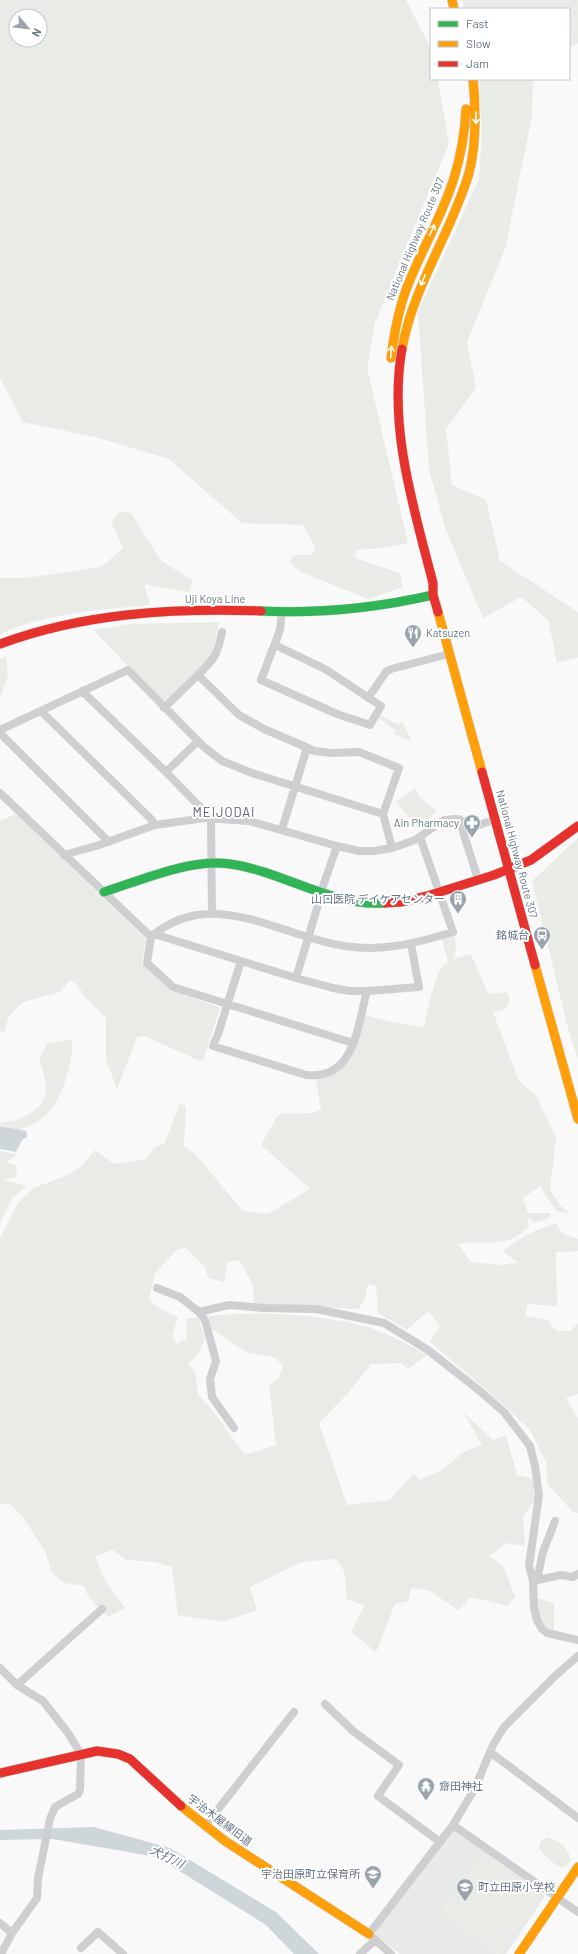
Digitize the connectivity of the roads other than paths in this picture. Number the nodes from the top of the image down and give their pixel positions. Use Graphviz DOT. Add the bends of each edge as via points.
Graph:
graph roads {
  1 [pos="466,80"];
  2 [pos="473,80"];
  3 [pos="433,595"];
  4 [pos="282,612"];
  5 [pos="222,632"];
  6 [pos="0,644"];
  7 [pos="274,645"];
  8 [pos="449,654"];
  9 [pos="198,675"];
  10 [pos="82,692"];
  11 [pos="368,698"];
  12 [pos="164,708"];
  13 [pos="41,711"];
  14 [pos="0,731"];
  15 [pos="198,741"];
  16 [pos="307,748"];
  17 [pos="166,772"];
  18 [pos="295,787"];
  19 [pos="0,793"];
  20 [pos="383,814"];
  21 [pos="208,818"];
  22 [pos="458,819"];
  23 [pos="496,819"];
  24 [pos="155,825"];
  25 [pos="578,826"];
  26 [pos="282,829"];
  27 [pos="420,837"];
  28 [pos="109,842"];
  29 [pos="337,846"];
  30 [pos="392,848"];
  31 [pos="64,855"];
  32 [pos="211,863"];
  33 [pos="510,869"];
  34 [pos="478,879"];
  35 [pos="104,892"];
  36 [pos="322,892"];
  37 [pos="439,892"];
  38 [pos="212,913"];
  39 [pos="152,935"];
  40 [pos="308,937"];
  41 [pos="410,944"];
  42 [pos="241,961"];
  43 [pos="296,978"];
  44 [pos="367,992"];
  45 [pos="228,1004"];
  46 [pos="353,1043"];
  47 [pos="578,1119"];
  48 [pos="157,1288"];
  49 [pos="199,1312"];
  50 [pos="234,1428"];
  51 [pos="555,1521"];
  52 [pos="578,1574"];
  53 [pos="533,1581"];
  54 [pos="102,1609"];
  55 [pos="578,1640"];
  56 [pos="578,1656"];
  57 [pos="0,1668"];
  58 [pos="17,1685"];
  59 [pos="325,1704"];
  60 [pos="294,1712"];
  61 [pos="490,1752"];
  62 [pos="81,1754"];
  63 [pos="0,1773"];
  64 [pos="578,1818"];
  65 [pos="453,1825"];
  66 [pos="205,1826"];
  67 [pos="440,1842"];
  68 [pos="578,1867"];
  69 [pos="557,1898"];
  70 [pos="578,1912"];
  71 [pos="0,1923"];
  72 [pos="12,1933"];
  73 [pos="372,1937"];
  74 [pos="81,1948"];
  75 [pos="2,1954"];
  76 [pos="123,1954"];
  77 [pos="360,1954"];
  78 [pos="391,1954"];
  79 [pos="518,1954"];
  3 -- 1 [label="main road, National Highway Route 307, one-way" via="426,585 403,482 391,400 392,347 402,297 447,198 457,167 465,126"];
  2 -- 3 [label="main road, National Highway Route 307, one-way" via="475,134 469,172 459,201 410,312 398,380 399,411 406,462 433,583"];
  3 -- 4 [label="main road, Uji Koya Line" via="351,610"];
  3 -- 8 [label="main road, National Highway Route 307"];
  4 -- 6 [label="main road, Uji Koya Line" via="183,611 90,619"];
  4 -- 7 [label="street" via="280,630"];
  5 -- 9 [label="street" via="214,659"];
  7 -- 11 [label="street" via="325,669"];
  7 -- 11 [label="street" via="261,680 337,714 370,725 381,706"];
  8 -- 11 [label="street" via="391,669 386,672"];
  8 -- 23 [label="main road, National Highway Route 307"];
  9 -- 12 [label="street"];
  9 -- 16 [label="street" via="239,715"];
  10 -- 12 [label="street" via="128,670"];
  10 -- 13 [label="street"];
  10 -- 17 [label="street"];
  12 -- 15 [label="street"];
  13 -- 14 [label="street"];
  13 -- 24 [label="street"];
  14 -- 28 [label="street"];
  15 -- 17 [label="street"];
  15 -- 18 [label="street" via="217,758 236,768"];
  16 -- 18 [label="street"];
  16 -- 20 [label="street" via="331,753 359,752 399,768"];
  17 -- 21 [label="street"];
  18 -- 20 [label="street"];
  18 -- 26 [label="street"];
  19 -- 31 [label="street"];
  20 -- 30 [label="street"];
  21 -- 24 [label="street"];
  21 -- 26 [label="street" via="249,821"];
  21 -- 32 [label="street"];
  22 -- 23 [label="street" via="479,825"];
  22 -- 27 [label="street" via="444,820"];
  22 -- 34 [label="street"];
  23 -- 33 [label="main road, National Highway Route 307"];
  24 -- 28 [label="street"];
  25 -- 33 [label="main road" via="531,860"];
  26 -- 29 [label="street"];
  27 -- 30 [label="street"];
  27 -- 37 [label="street"];
  28 -- 31 [label="street"];
  29 -- 30 [label="street" via="359,851 382,851"];
  29 -- 36 [label="street"];
  31 -- 35 [label="street"];
  32 -- 35 [label="main road" via="186,866"];
  32 -- 36 [label="main road" via="246,868"];
  32 -- 38 [label="street"];
  33 -- 34 [label="main road"];
  33 -- 47 [label="main road, National Highway Route 307"];
  34 -- 37 [label="main road"];
  35 -- 39 [label="street"];
  36 -- 37 [label="main road" via="347,900 375,904 401,902"];
  36 -- 40 [label="street"];
  37 -- 41 [label="street" via="453,932"];
  38 -- 39 [label="street" via="182,919"];
  38 -- 40 [label="street" via="250,918"];
  39 -- 42 [label="street"];
  39 -- 45 [label="street" via="147,963 173,987"];
  40 -- 41 [label="street" via="345,946 369,948 390,948"];
  40 -- 43 [label="street"];
  41 -- 44 [label="street" via="419,987"];
  42 -- 43 [label="street"];
  42 -- 45 [label="street"];
  43 -- 44 [label="street" via="345,990"];
  44 -- 46 [label="street"];
  45 -- 46 [label="street"];
  45 -- 46 [label="street" via="213,1046 306,1075 321,1076 342,1065"];
  48 -- 49 [label="street" via="180,1297"];
  49 -- 50 [label="street" via="204,1320 216,1361 210,1379 212,1396"];
  49 -- 53 [label="street" via="229,1305 316,1309 384,1323 428,1350 481,1392 504,1412 530,1446 539,1495 529,1566"];
  51 -- 53 [label="street" via="543,1552 538,1575"];
  52 -- 53 [label="street" via="573,1577 561,1575"];
  53 -- 55 [label="street" via="534,1608 542,1629 547,1633"];
  54 -- 58 [label="street"];
  56 -- 61 [label="street" via="504,1727"];
  57 -- 58 [label="street"];
  58 -- 62 [label="street" via="43,1701"];
  59 -- 67 [label="street" via="353,1731 399,1765 378,1796"];
  60 -- 66 [label="street"];
  61 -- 64 [label="street"];
  61 -- 65 [label="street" via="475,1788"];
  62 -- 63 [label="main road, 宇治木屋線旧道"];
  62 -- 66 [label="main road, 宇治木屋線旧道" via="112,1752 130,1759"];
  62 -- 72 [label="street" via="80,1789 78,1794 55,1807 50,1819 38,1878 37,1898"];
  65 -- 67 [label="street"];
  65 -- 69 [label="street"];
  66 -- 73 [label="main road, 宇治木屋線旧道"];
  67 -- 73 [label="street"];
  68 -- 69 [label="main road"];
  69 -- 70 [label="street"];
  69 -- 79 [label="main road"];
  71 -- 72 [label="street"];
  72 -- 75 [label="street"];
  73 -- 77 [label="street"];
  73 -- 78 [label="street, 宇治木屋線旧道"];
  74 -- 76 [label="street" via="98,1932"];
}
